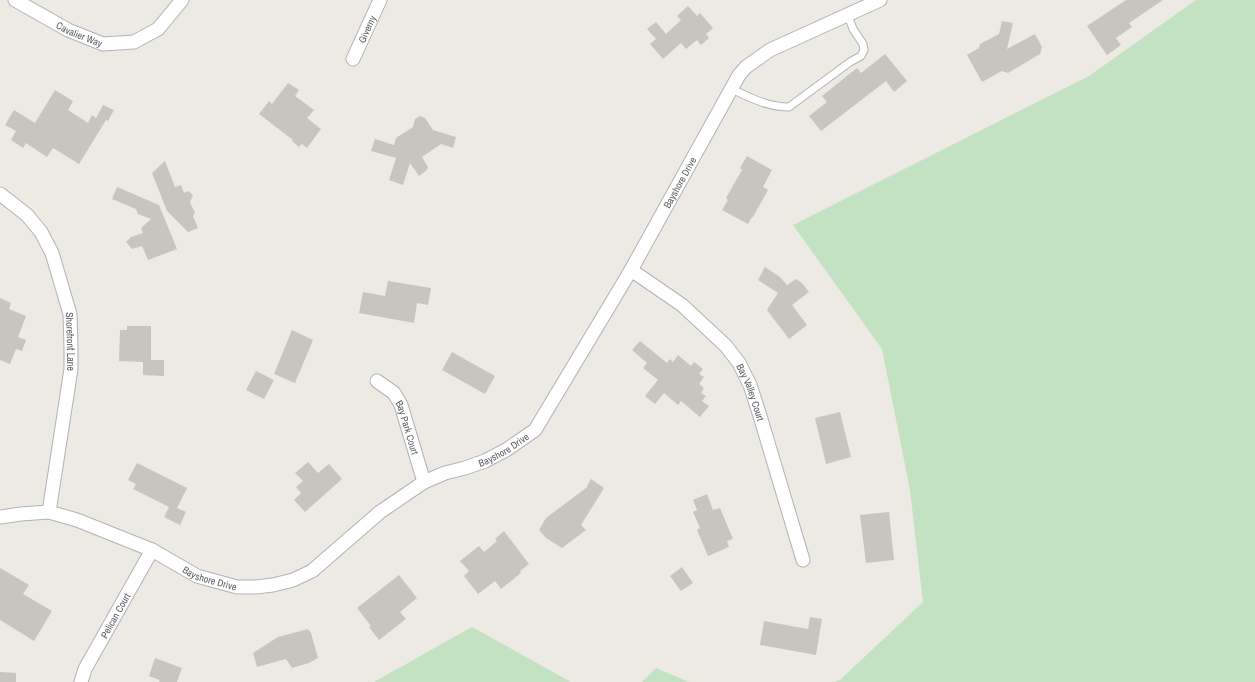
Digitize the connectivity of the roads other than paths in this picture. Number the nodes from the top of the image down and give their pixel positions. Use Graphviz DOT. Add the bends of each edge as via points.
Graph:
graph roads {
  1 [pos="15,0"];
  2 [pos="182,0"];
  3 [pos="380,0"];
  4 [pos="880,0"];
  5 [pos="848,15"];
  6 [pos="353,58"];
  7 [pos="730,88"];
  8 [pos="0,194"];
  9 [pos="631,270"];
  10 [pos="378,381"];
  11 [pos="424,482"];
  12 [pos="49,512"];
  13 [pos="0,517"];
  14 [pos="152,550"];
  15 [pos="803,560"];
  16 [pos="81,682"];
  1 -- 2 [label="street, Cavalier Way" via="68,30 103,44 134,42 158,29"];
  3 -- 6 [label="street, Giverny"];
  4 -- 5 [label="street, Bayshore Drive"];
  5 -- 7 [label="street, Bayshore Drive" via="770,50 746,67"];
  5 -- 7 [label="lane" via="863,44 861,56 789,107 752,99"];
  7 -- 9 [label="street, Bayshore Drive"];
  8 -- 12 [label="street, Shorefront Lane" via="27,215 41,232 52,253 70,314 71,369"];
  9 -- 11 [label="street, Bayshore Drive" via="535,430 506,450 485,460"];
  9 -- 15 [label="street, Bay Valley Court" via="682,305 726,346 739,363 750,385"];
  10 -- 11 [label="street, Bay Park Court" via="394,393 401,405"];
  11 -- 14 [label="street, Bayshore Drive" via="380,512 312,571 293,580 273,585 237,587 217,582 197,576"];
  12 -- 13 [label="street, Bayshore Drive"];
  12 -- 14 [label="street, Bayshore Drive" via="77,520"];
  14 -- 16 [label="street, Pelican Court" via="85,670"];
}
